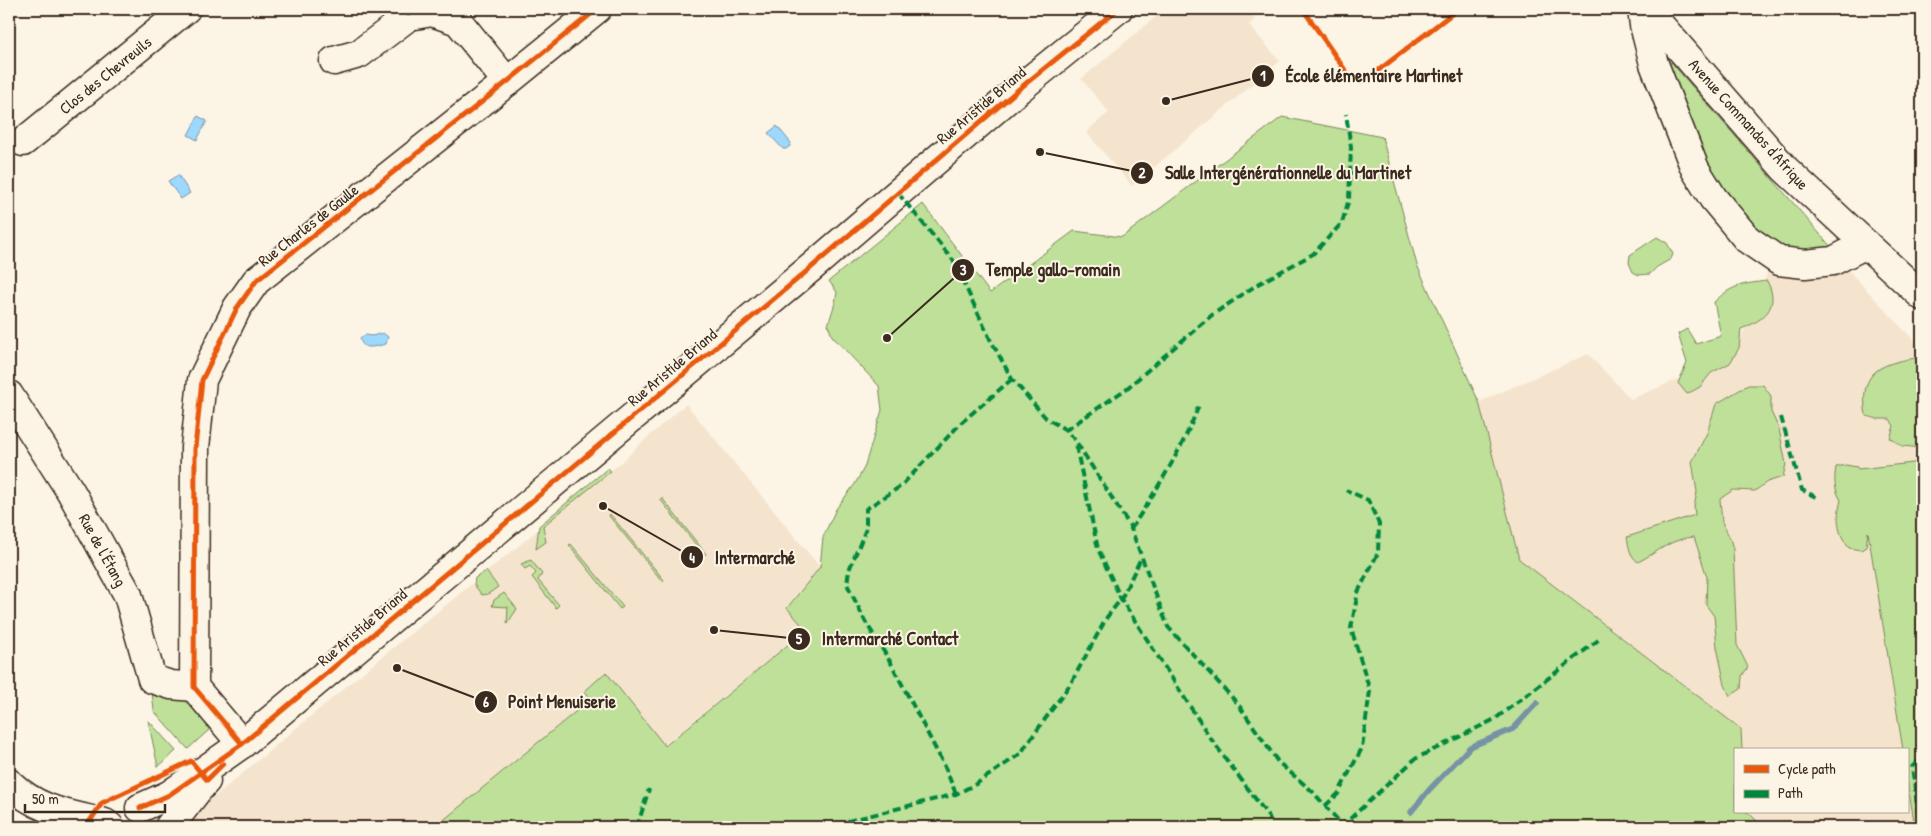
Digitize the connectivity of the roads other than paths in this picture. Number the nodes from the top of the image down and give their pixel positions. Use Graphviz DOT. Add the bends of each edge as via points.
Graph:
graph roads {
  1 [pos="186,9"];
  2 [pos="597,9"];
  3 [pos="1118,9"];
  4 [pos="1644,9"];
  5 [pos="334,61"];
  6 [pos="507,82"];
  7 [pos="23,142"];
  8 [pos="1866,244"];
  9 [pos="1922,296"];
  10 [pos="9,395"];
  11 [pos="194,687"];
  12 [pos="242,744"];
  13 [pos="9,784"];
  14 [pos="47,809"];
  15 [pos="128,815"];
  16 [pos="110,827"];
  17 [pos="168,827"];
  1 -- 7 [label="street, Clos des Chevreuils"];
  2 -- 6 [label="street, Rue Charles de Gaulle"];
  3 -- 12 [label="street, Rue Aristide Briand"];
  4 -- 8 [label="street, Avenue Commandos d'Afrique" via="1785,169"];
  4 -- 8 [label="street" via="1644,25 1654,64 1695,168 1713,198 1747,239 1779,261 1805,264 1834,261"];
  5 -- 6 [label="street" via="359,54 409,16 432,12 458,21"];
  6 -- 11 [label="street, Rue Charles de Gaulle" via="256,282 237,308 202,380 195,448"];
  8 -- 9 [label="street, Avenue Commandos d'Afrique"];
  10 -- 11 [label="street, Rue de l'Étang" via="71,492 128,595 152,679"];
  11 -- 12 [label="street"];
  12 -- 15 [label="street, Rue Aristide Briand" via="169,795"];
  12 -- 17 [label="street, Rue Aristide Briand" via="196,791"];
  13 -- 14 [label="street"];
  14 -- 15 [label="street"];
  14 -- 16 [label="street"];
  15 -- 17 [label="street" via="149,809 158,814"];
}
